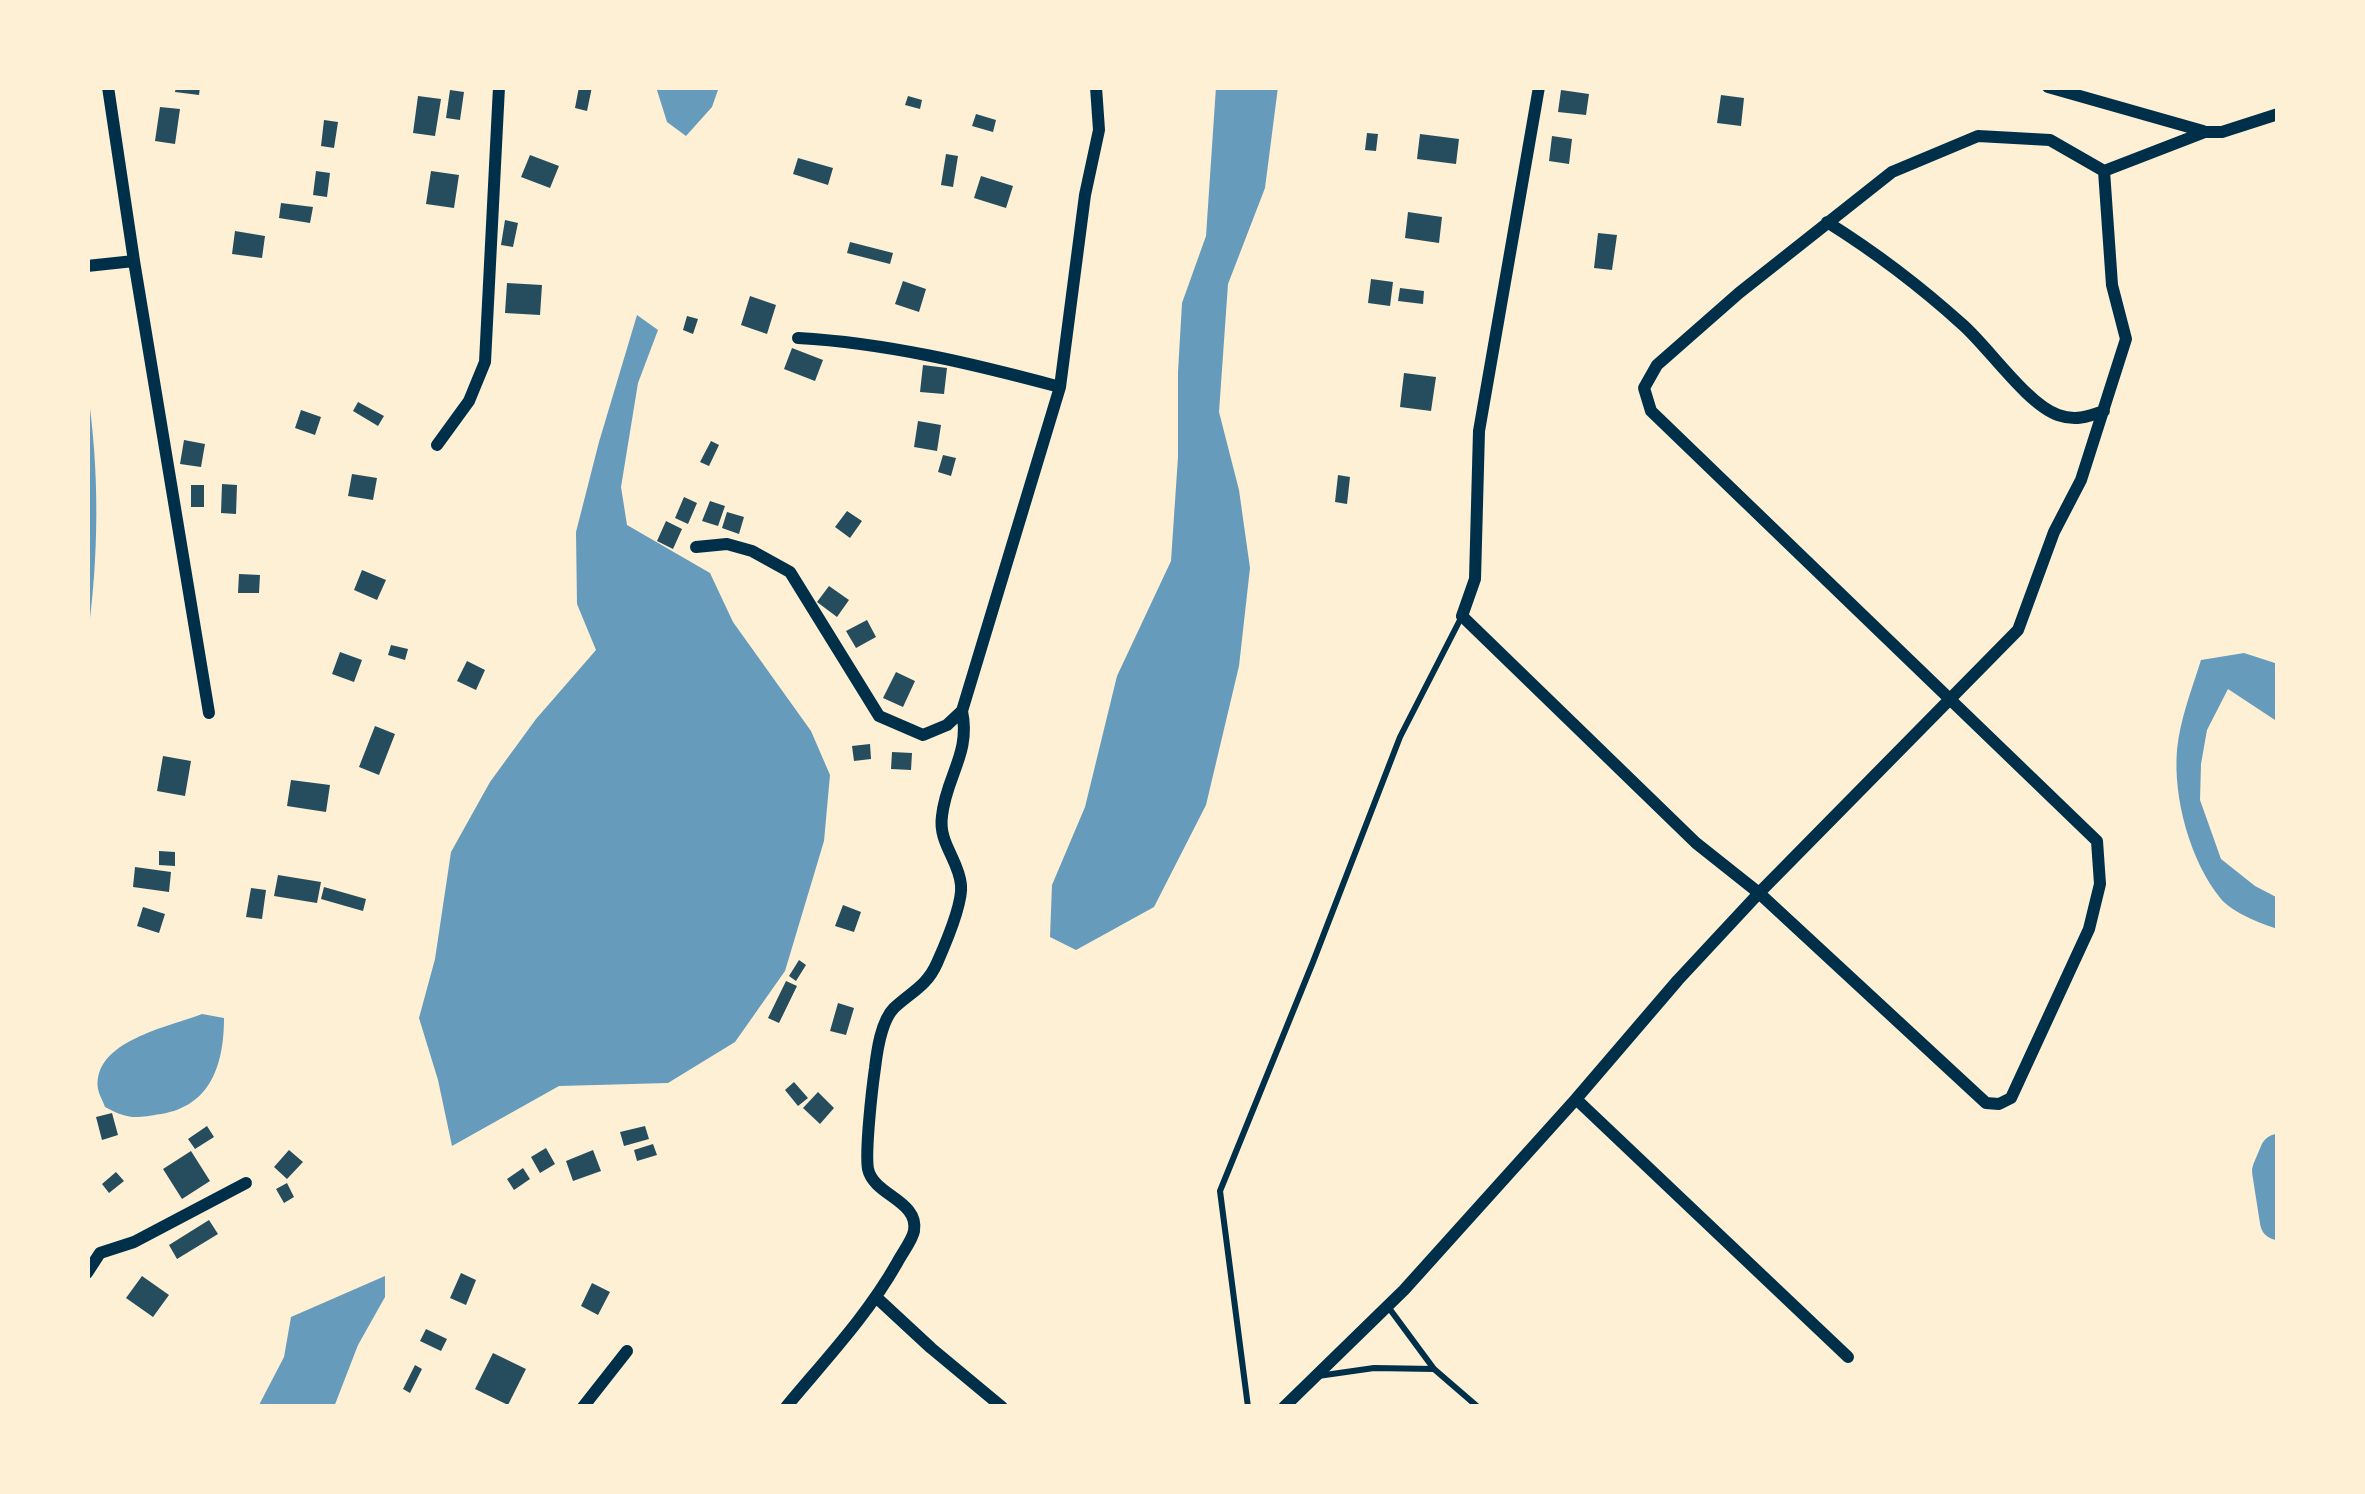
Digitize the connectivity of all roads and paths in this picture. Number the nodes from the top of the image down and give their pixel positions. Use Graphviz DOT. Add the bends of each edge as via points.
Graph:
graph roads {
  1 [pos="108,87"];
  2 [pos="500,87"];
  3 [pos="1096,87"];
  4 [pos="1539,87"];
  5 [pos="2048,87"];
  6 [pos="2278,114"];
  7 [pos="2205,132"];
  8 [pos="2104,171"];
  9 [pos="1827,222"];
  10 [pos="134,261"];
  11 [pos="87,266"];
  12 [pos="798,338"];
  13 [pos="1060,387"];
  14 [pos="2104,412"];
  15 [pos="436,445"];
  16 [pos="696,547"];
  17 [pos="1462,616"];
  18 [pos="1948,700"];
  19 [pos="962,710"];
  20 [pos="209,713"];
  21 [pos="1759,893"];
  22 [pos="1576,1099"];
  23 [pos="246,1183"];
  24 [pos="87,1273"];
  25 [pos="877,1298"];
  26 [pos="1387,1305"];
  27 [pos="627,1351"];
  28 [pos="1848,1357"];
  29 [pos="1434,1369"];
  30 [pos="1313,1377"];
  31 [pos="583,1407"];
  32 [pos="786,1407"];
  33 [pos="1002,1407"];
  34 [pos="1248,1407"];
  35 [pos="1284,1407"];
  36 [pos="1478,1407"];
  1 -- 10 [label="street"];
  2 -- 15 [label="street" via="485,362 469,401"];
  3 -- 13 [label="street" via="1099,130"];
  4 -- 17 [label="street" via="1478,431 1475,578"];
  5 -- 7 [label="street"];
  6 -- 7 [label="street"];
  7 -- 8 [label="street"];
  8 -- 9 [label="street" via="2050,140 1978,136 1892,172"];
  8 -- 14 [label="street" via="2112,285 2126,339"];
  9 -- 14 [label="street" via="1964,326 2054,414 2079,420"];
  9 -- 18 [label="street" via="1657,365 1644,388 1651,412"];
  10 -- 11 [label="street"];
  10 -- 20 [label="street"];
  12 -- 13 [label="street" via="973,364"];
  13 -- 19 [label="street"];
  14 -- 18 [label="street" via="2018,630"];
  16 -- 19 [label="street" via="752,550 790,572 879,716 923,735"];
  17 -- 21 [label="street" via="1696,843"];
  17 -- 34 [label="lane" via="1400,737 1220,1191"];
  18 -- 21 [label="street"];
  18 -- 21 [label="street" via="2097,841 2100,884 2089,928 2011,1098 1986,1103"];
  19 -- 25 [label="street" via="967,733 941,816 959,900 926,984 885,1021 875,1067 868,1168 878,1189 913,1217 914,1233"];
  21 -- 22 [label="street"];
  22 -- 26 [label="street"];
  22 -- 28 [label="street"];
  23 -- 24 [label="street" via="100,1253"];
  25 -- 32 [label="street"];
  25 -- 33 [label="street"];
  26 -- 29 [label="lane"];
  26 -- 30 [label="street"];
  27 -- 31 [label="street"];
  29 -- 30 [label="lane"];
  29 -- 36 [label="lane"];
  30 -- 35 [label="street"];
}
